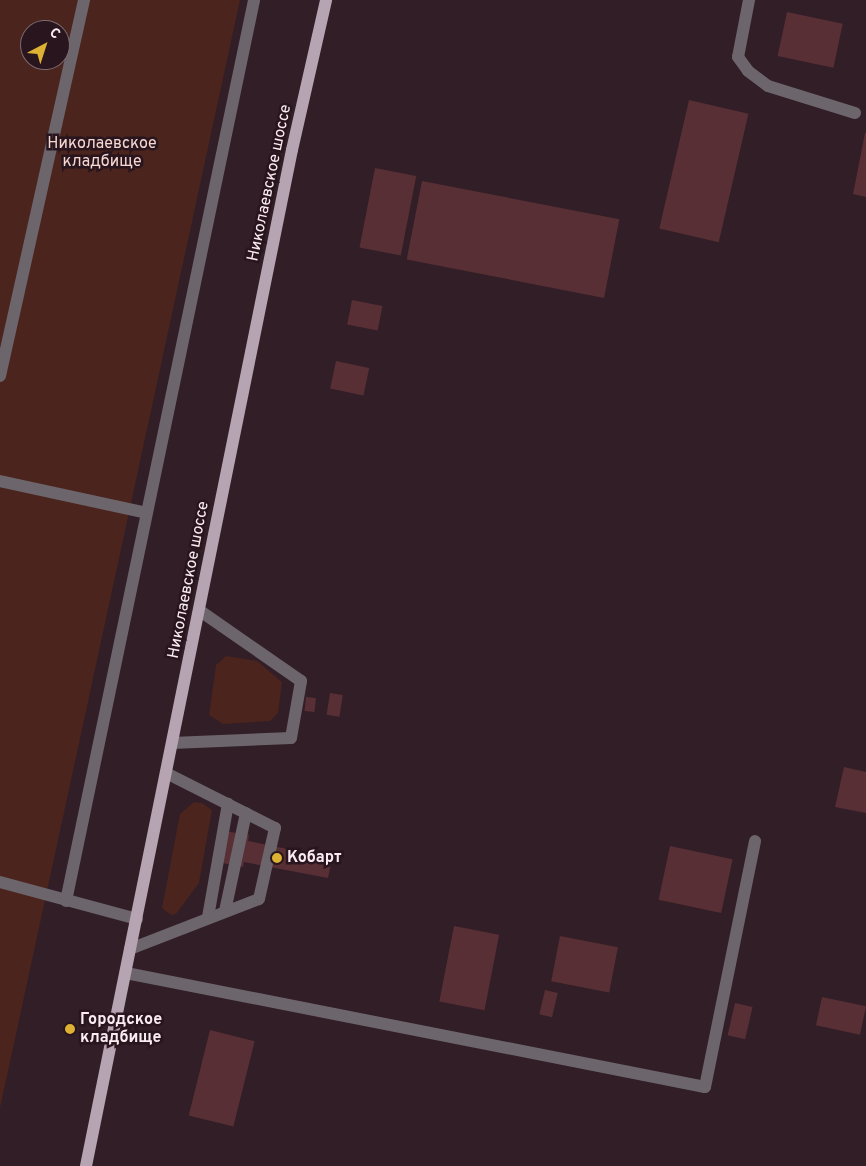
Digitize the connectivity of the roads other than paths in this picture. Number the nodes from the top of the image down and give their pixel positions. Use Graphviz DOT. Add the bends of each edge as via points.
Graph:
graph roads {
  1 [pos="84,0"];
  2 [pos="254,0"];
  3 [pos="326,0"];
  4 [pos="749,0"];
  5 [pos="855,113"];
  6 [pos="0,376"];
  7 [pos="0,481"];
  8 [pos="147,513"];
  9 [pos="199,610"];
  10 [pos="172,743"];
  11 [pos="166,773"];
  12 [pos="228,804"];
  13 [pos="246,813"];
  14 [pos="755,841"];
  15 [pos="0,882"];
  16 [pos="66,901"];
  17 [pos="225,911"];
  18 [pos="208,917"];
  19 [pos="136,919"];
  20 [pos="130,949"];
  21 [pos="126,972"];
  22 [pos="86,1166"];
  1 -- 6 [label="lane"];
  2 -- 8 [label="lane"];
  3 -- 9 [label="main road, Николаевское шоссе" via="292,150"];
  4 -- 5 [label="lane" via="738,57 748,71 768,86"];
  7 -- 8 [label="lane"];
  8 -- 16 [label="lane"];
  9 -- 10 [label="main road, Николаевское шоссе"];
  9 -- 10 [label="lane" via="301,681 291,738"];
  10 -- 11 [label="main road, Николаевское шоссе"];
  11 -- 12 [label="lane"];
  11 -- 19 [label="main road, Николаевское шоссе"];
  12 -- 13 [label="lane"];
  12 -- 18 [label="lane"];
  13 -- 17 [label="lane"];
  13 -- 17 [label="lane" via="275,828 259,899"];
  14 -- 21 [label="lane" via="705,1087"];
  15 -- 16 [label="lane"];
  16 -- 19 [label="lane"];
  17 -- 18 [label="lane"];
  18 -- 20 [label="lane"];
  19 -- 20 [label="main road, Николаевское шоссе"];
  20 -- 21 [label="main road, Николаевское шоссе"];
  21 -- 22 [label="main road, Николаевское шоссе"];
}
